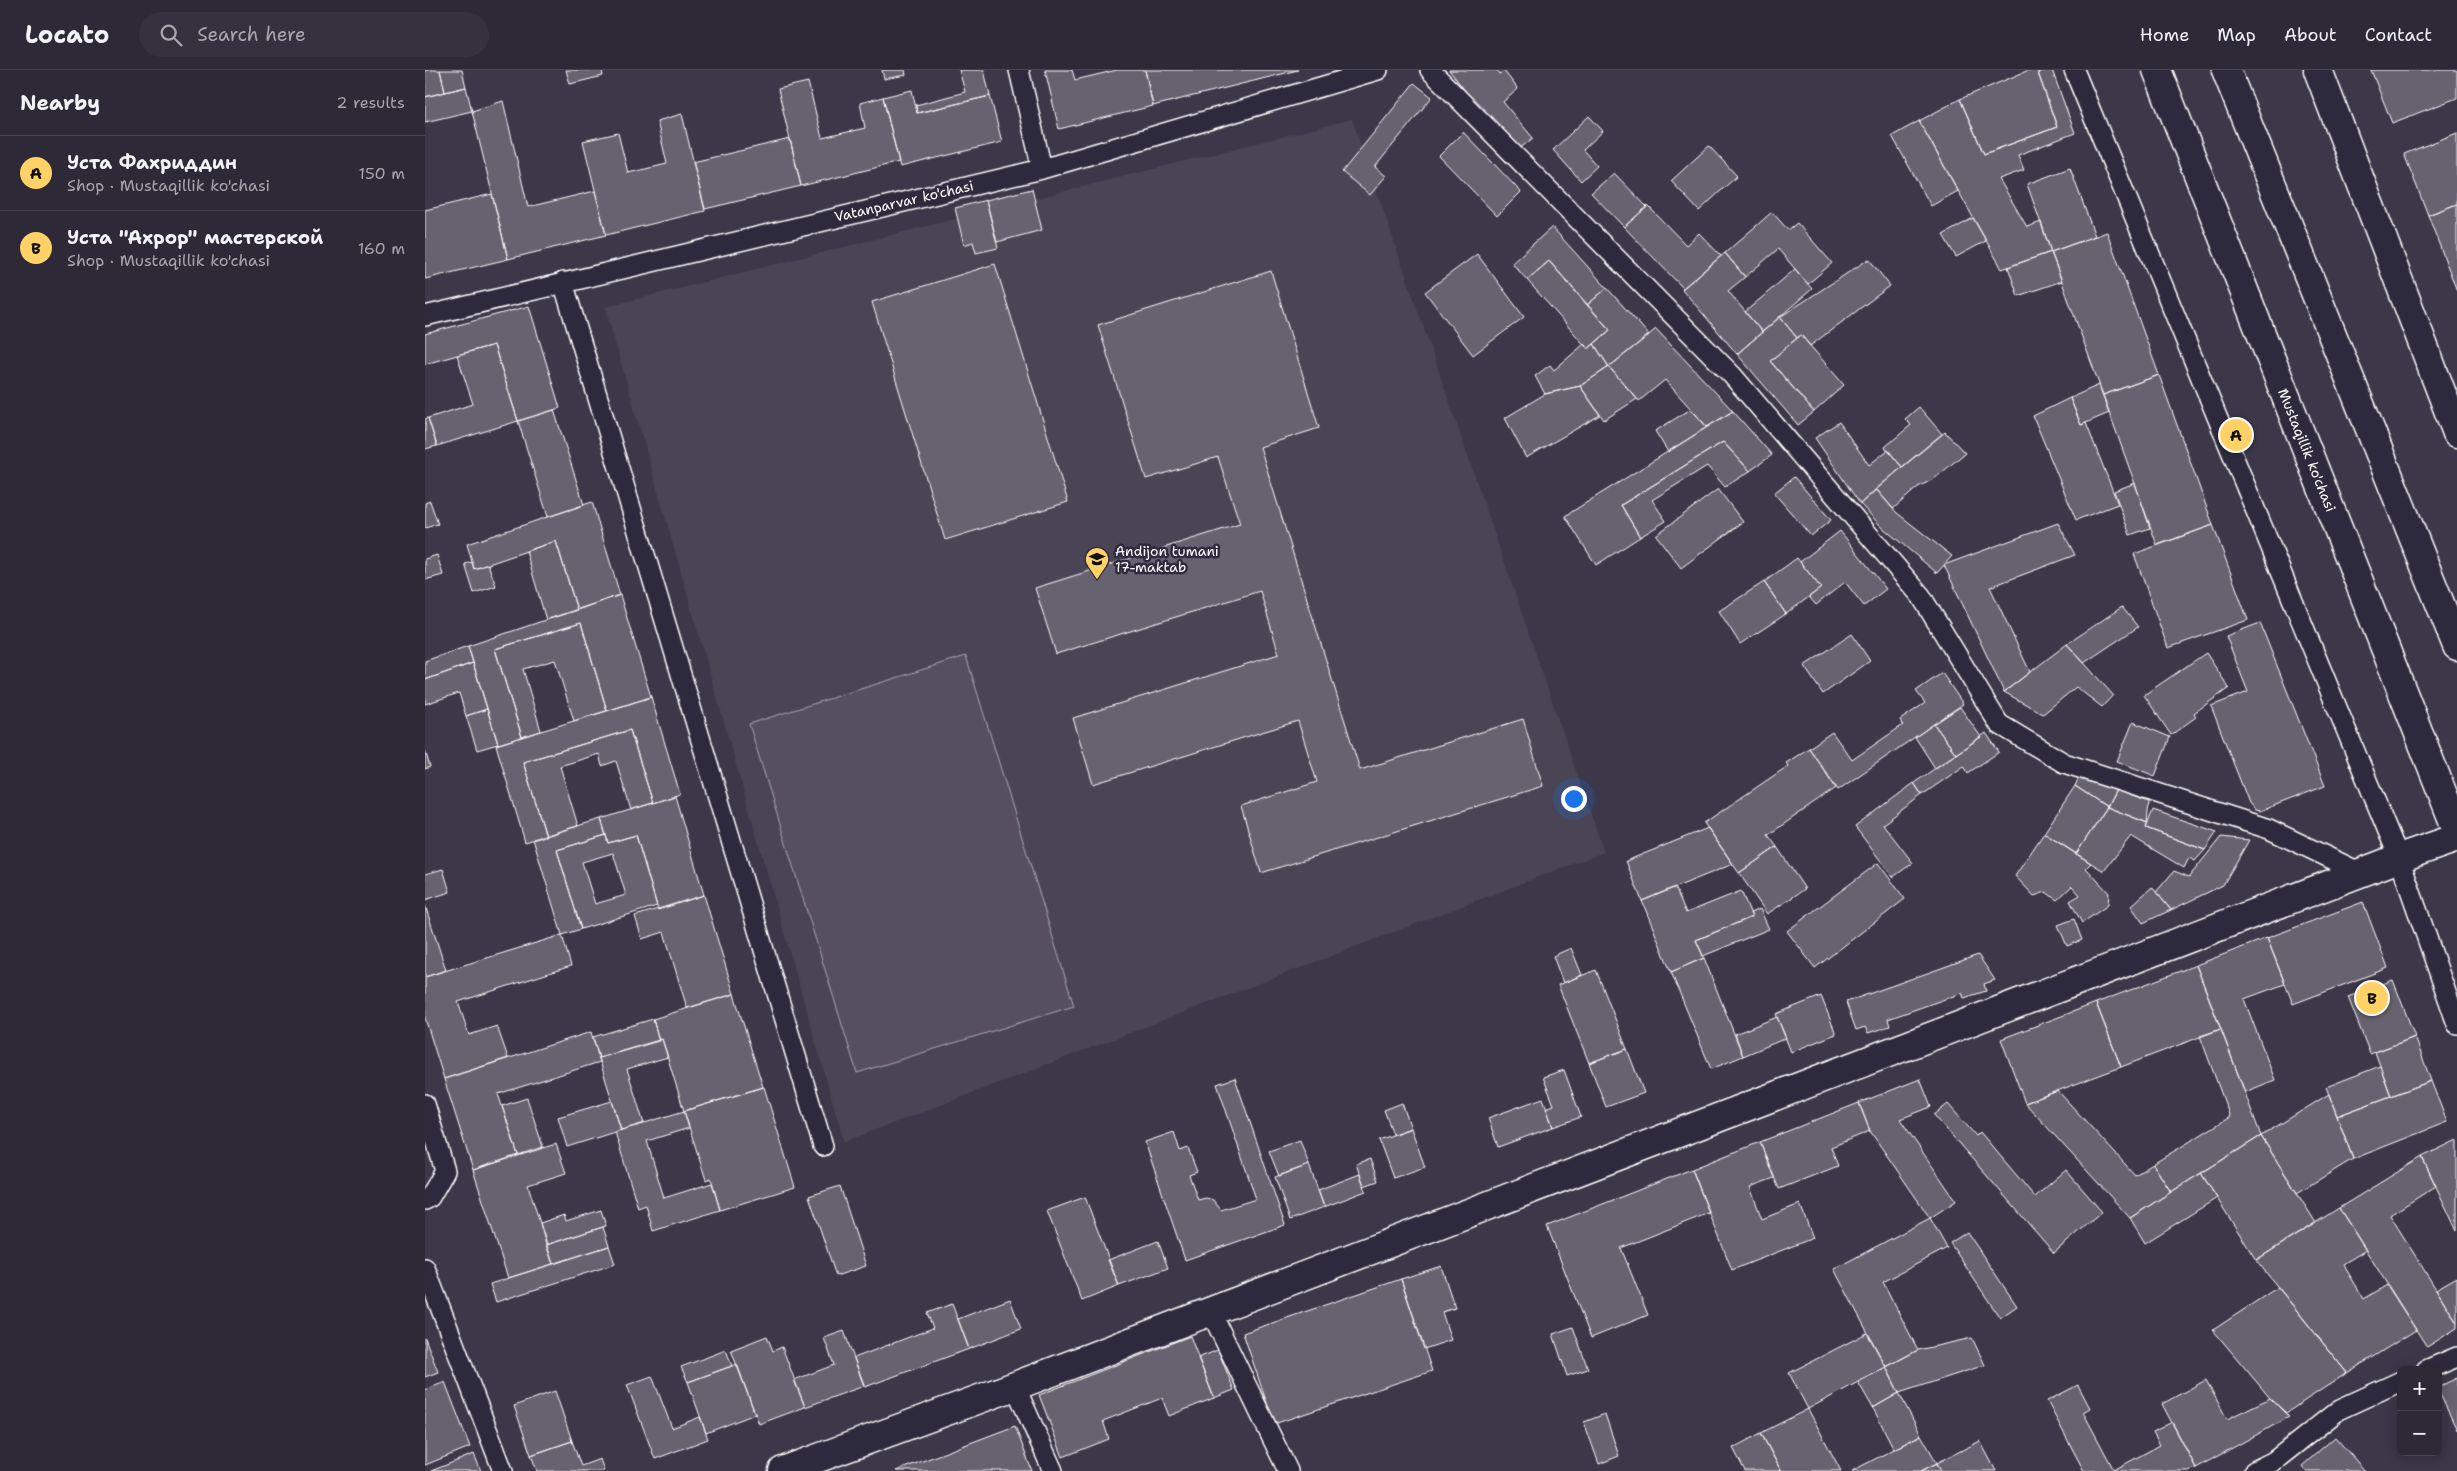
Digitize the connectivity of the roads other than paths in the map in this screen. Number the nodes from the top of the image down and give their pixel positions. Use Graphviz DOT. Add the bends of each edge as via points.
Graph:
graph roads {
  1 [pos="1019,70"];
  2 [pos="1378,70"];
  3 [pos="1430,70"];
  4 [pos="2074,70"];
  5 [pos="2157,70"];
  6 [pos="2226,70"];
  7 [pos="2318,70"];
  8 [pos="1042,169"];
  9 [pos="563,282"];
  10 [pos="425,316"];
  11 [pos="2457,433"];
  12 [pos="2457,646"];
  13 [pos="2457,830"];
  14 [pos="2457,838"];
  15 [pos="2399,858"];
  16 [pos="2361,873"];
  17 [pos="2457,1024"];
  18 [pos="425,1104"];
  19 [pos="823,1146"];
  20 [pos="425,1200"];
  21 [pos="425,1268"];
  22 [pos="1210,1310"];
  23 [pos="2457,1357"];
  24 [pos="2436,1366"];
  25 [pos="2397,1383"];
  26 [pos="1015,1386"];
  27 [pos="2279,1466"];
  28 [pos="503,1471"];
  29 [pos="783,1471"];
  30 [pos="1053,1471"];
  31 [pos="1288,1471"];
  32 [pos="2254,1471"];
  1 -- 8 [label="lane"];
  2 -- 8 [label="lane, Vatanparvar ko'chasi"];
  3 -- 16 [label="lane" via="1732,375 1921,596 1999,724 2064,763 2269,829"];
  4 -- 15 [label="lane"];
  5 -- 13 [label="street, Mustaqillik ko'chasi"];
  6 -- 12 [label="street"];
  7 -- 11 [label="street"];
  8 -- 9 [label="lane, Vatanparvar ko'chasi"];
  9 -- 10 [label="lane, Vatanparvar ko'chasi"];
  9 -- 19 [label="lane"];
  14 -- 15 [label="street"];
  15 -- 16 [label="street"];
  15 -- 17 [label="lane"];
  16 -- 22 [label="street"];
  18 -- 20 [label="lane" via="445,1171"];
  21 -- 28 [label="lane"];
  22 -- 26 [label="street"];
  22 -- 31 [label="lane"];
  23 -- 24 [label="lane"];
  25 -- 27 [label="lane" via="2339,1409"];
  26 -- 29 [label="street"];
  26 -- 30 [label="lane"];
  27 -- 32 [label="lane"];
}
